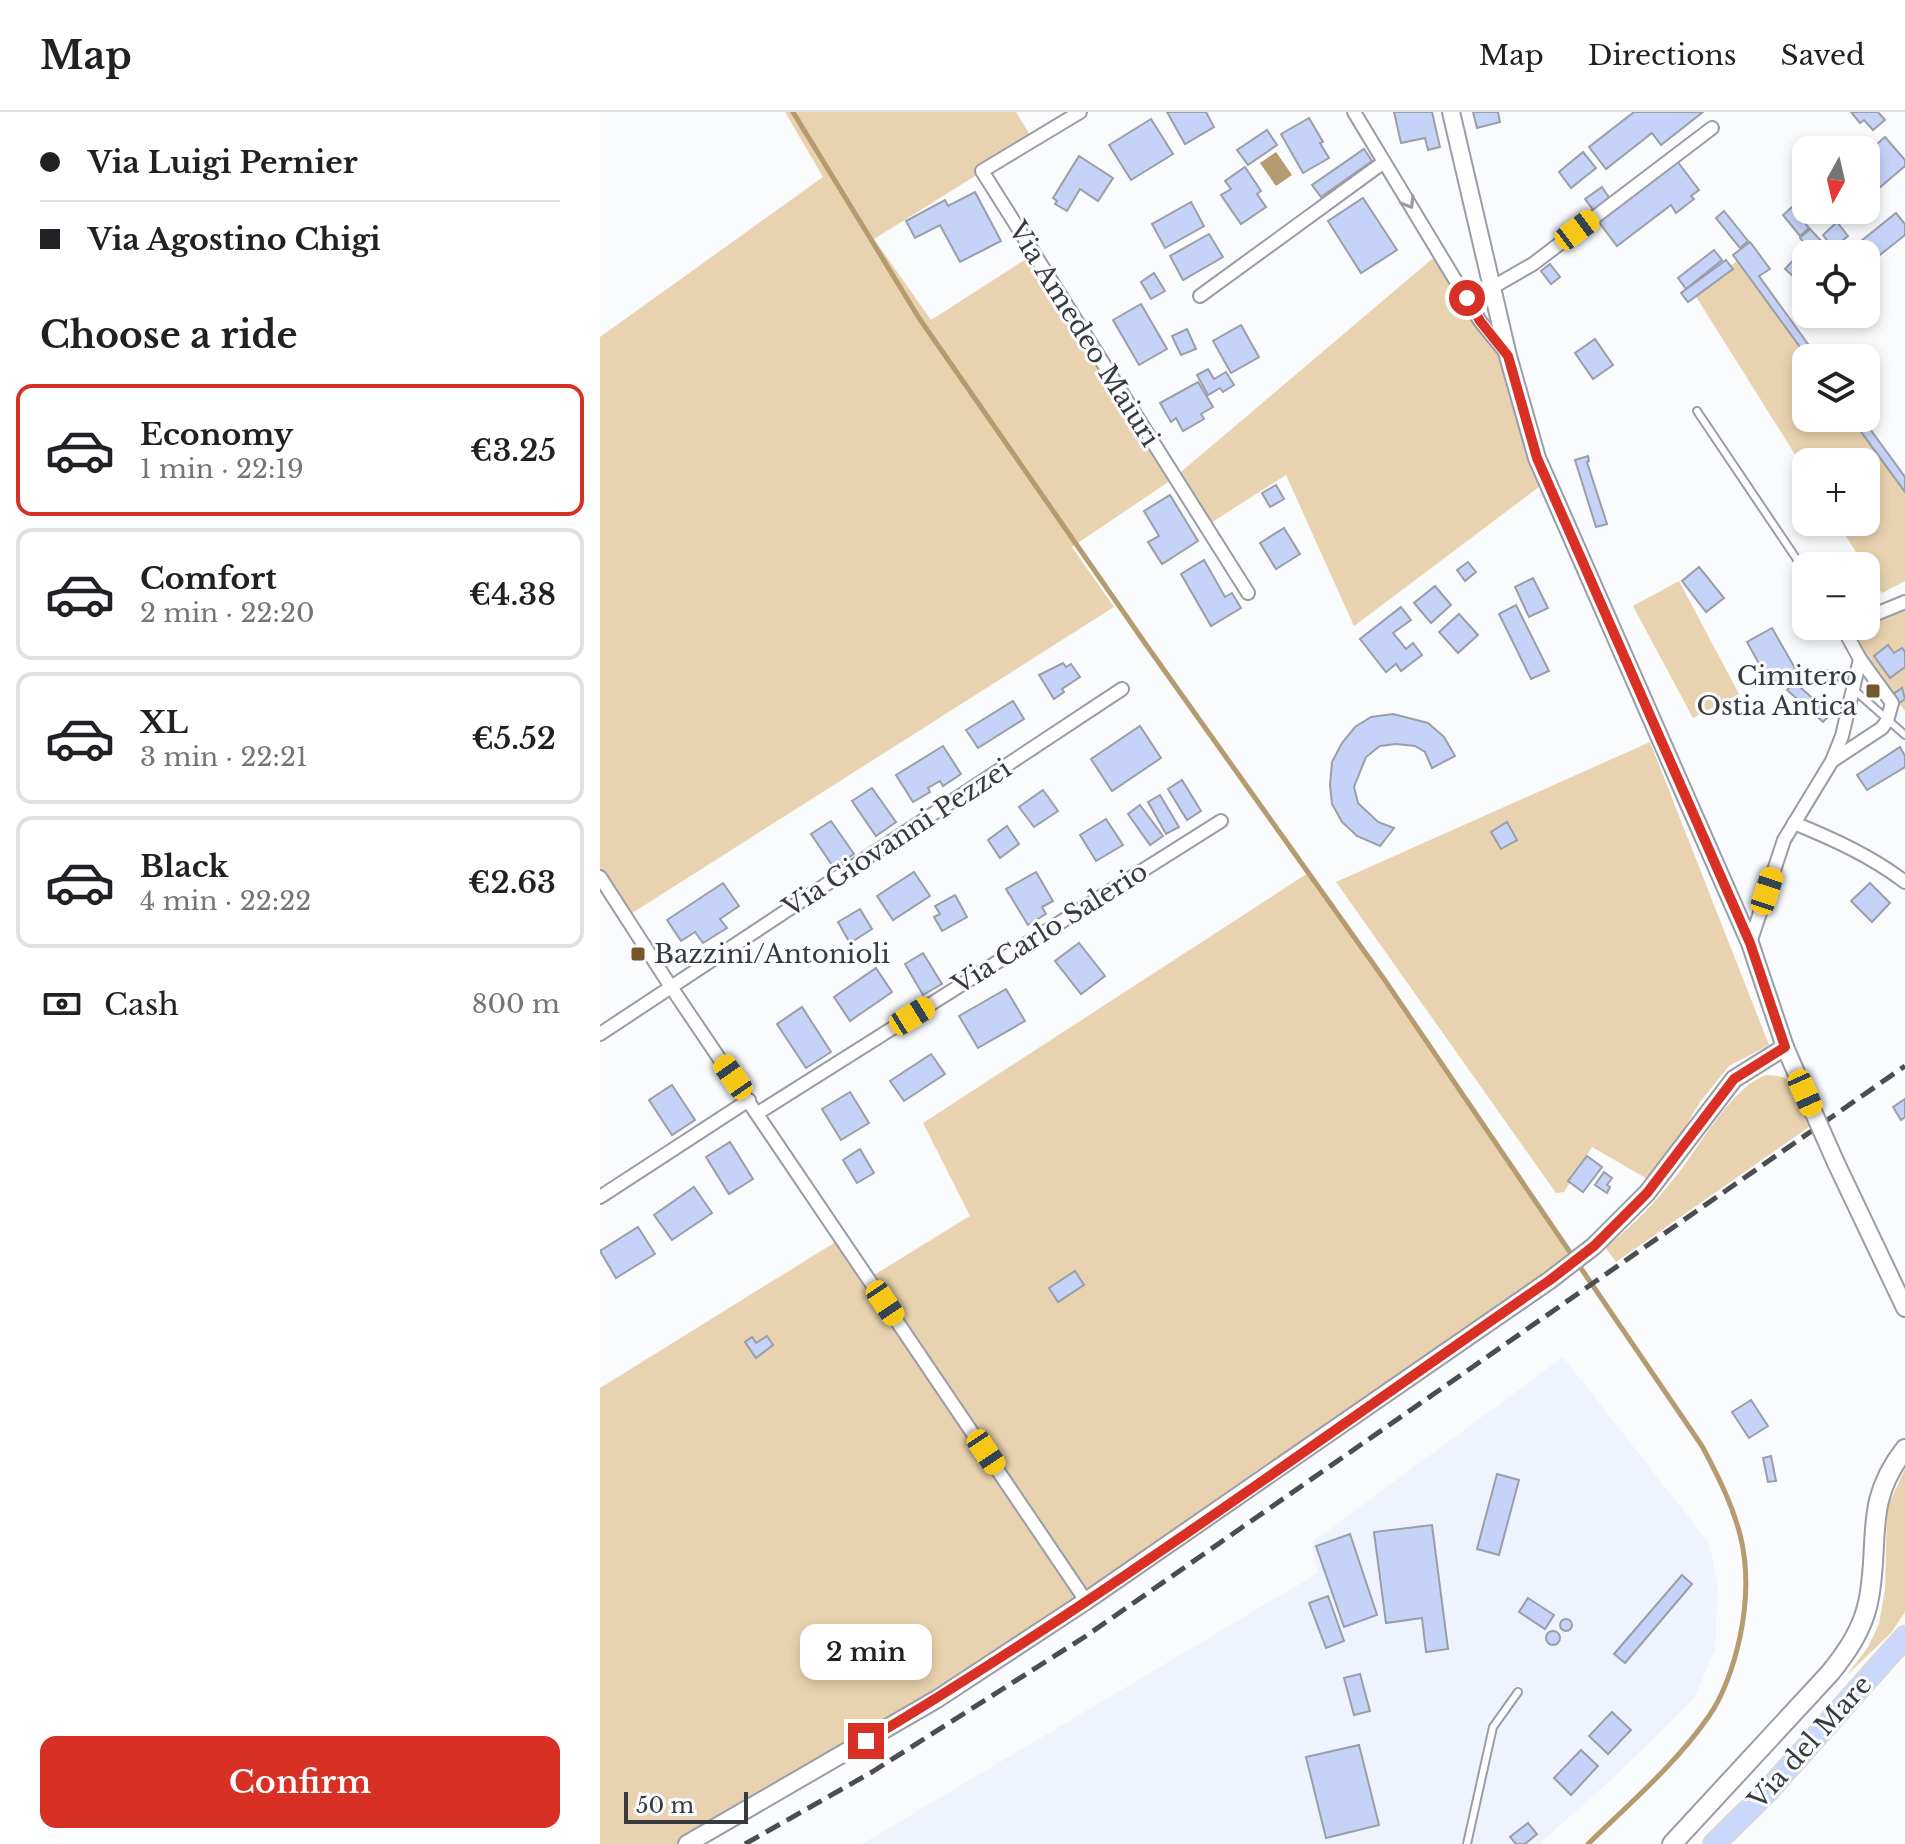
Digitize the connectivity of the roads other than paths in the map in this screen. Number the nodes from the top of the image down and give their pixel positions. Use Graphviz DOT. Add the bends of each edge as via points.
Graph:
graph roads {
  1 [pos="1080,112"];
  2 [pos="1354,112"];
  3 [pos="1451,112"];
  4 [pos="1712,128"];
  5 [pos="1384,162"];
  6 [pos="1493,287"];
  7 [pos="1200,296"];
  8 [pos="1501,320"];
  9 [pos="1480,321"];
  10 [pos="1508,356"];
  11 [pos="1697,411"];
  12 [pos="1792,552"];
  13 [pos="1248,593"];
  14 [pos="1905,602"];
  15 [pos="1880,612"];
  16 [pos="1850,640"];
  17 [pos="1860,659"];
  18 [pos="1122,689"];
  19 [pos="1853,689"];
  20 [pos="1889,689"];
  21 [pos="1892,703"];
  22 [pos="1887,721"];
  23 [pos="1905,735"];
  24 [pos="1832,761"];
  25 [pos="1221,821"];
  26 [pos="1794,823"];
  27 [pos="600,877"];
  28 [pos="1905,882"];
  29 [pos="1750,943"];
  30 [pos="671,987"];
  31 [pos="600,1034"];
  32 [pos="1785,1047"];
  33 [pos="749,1100"];
  34 [pos="758,1113"];
  35 [pos="600,1197"];
  36 [pos="1905,1308"];
  37 [pos="1905,1449"];
  38 [pos="1086,1601"];
  39 [pos="1905,1637"];
  40 [pos="1518,1692"];
  41 [pos="687,1844"];
  42 [pos="1467,1844"];
  43 [pos="1672,1844"];
  44 [pos="1714,1844"];
  1 -- 13 [label="street, Via Amedeo Maiuri" via="982,171"];
  2 -- 5 [label="street"];
  3 -- 6 [label="street"];
  4 -- 6 [label="street" via="1533,264"];
  5 -- 7 [label="street"];
  5 -- 9 [label="street, one-way"];
  6 -- 8 [label="street"];
  8 -- 9 [label="street"];
  8 -- 10 [label="street"];
  9 -- 10 [label="street"];
  10 -- 29 [label="street" via="1537,458"];
  11 -- 12 [label="lane"];
  14 -- 15 [label="street"];
  16 -- 17 [label="street"];
  17 -- 19 [label="street"];
  17 -- 21 [label="street"];
  18 -- 30 [label="street, Via Giovanni Pezzei"];
  19 -- 22 [label="lane"];
  19 -- 24 [label="street"];
  20 -- 21 [label="street"];
  21 -- 22 [label="street"];
  22 -- 23 [label="lane"];
  22 -- 24 [label="street"];
  24 -- 26 [label="street"];
  25 -- 34 [label="street, Via Carlo Salerio"];
  26 -- 28 [label="street"];
  26 -- 29 [label="street"];
  27 -- 30 [label="street"];
  29 -- 32 [label="street"];
  30 -- 31 [label="street, Via Giovanni Pezzei"];
  30 -- 33 [label="street"];
  32 -- 36 [label="street, bridge"];
  32 -- 38 [label="street" via="1734,1079 1647,1193 1594,1246"];
  33 -- 34 [label="street"];
  33 -- 35 [label="street"];
  34 -- 38 [label="street"];
  37 -- 43 [label="main road" via="1877,1501 1868,1603 1849,1648"];
  38 -- 41 [label="street" via="937,1699"];
  39 -- 44 [label="main road, Via del Mare"];
  40 -- 42 [label="lane" via="1493,1727"];
}
